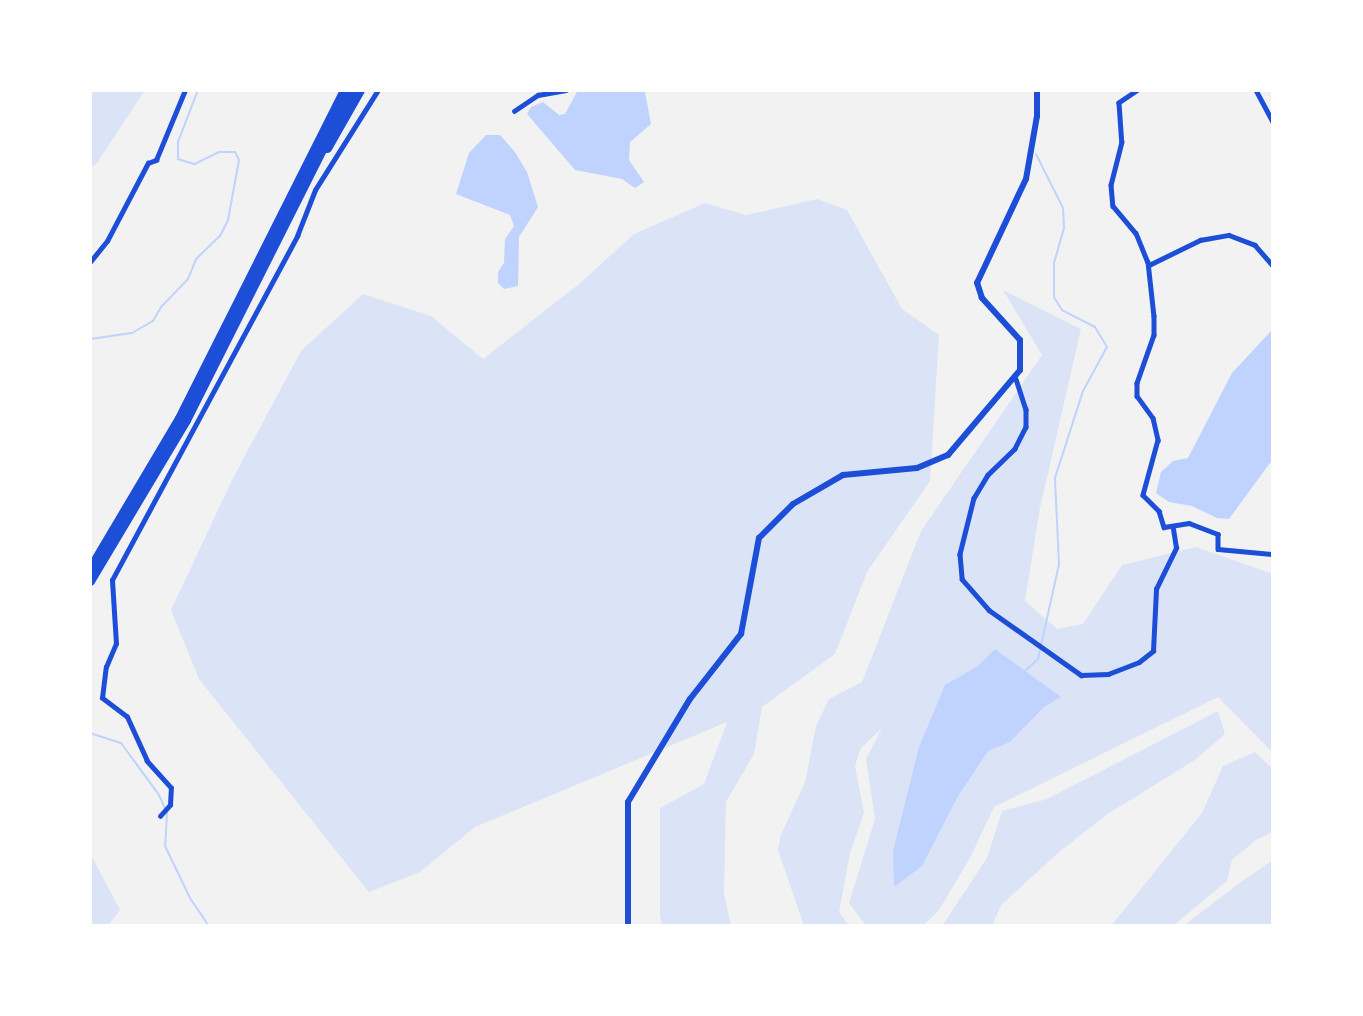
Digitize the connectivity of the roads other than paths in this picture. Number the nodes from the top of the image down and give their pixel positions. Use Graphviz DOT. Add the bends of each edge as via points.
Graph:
graph roads {
  1 [pos="184,90"];
  2 [pos="343,90"];
  3 [pos="352,90"];
  4 [pos="360,90"];
  5 [pos="378,90"];
  6 [pos="566,90"];
  7 [pos="1037,90"];
  8 [pos="1138,90"];
  9 [pos="1256,90"];
  10 [pos="514,111"];
  11 [pos="1273,122"];
  12 [pos="292,204"];
  13 [pos="90,262"];
  14 [pos="1149,266"];
  15 [pos="1273,266"];
  16 [pos="1016,379"];
  17 [pos="1173,528"];
  18 [pos="1273,554"];
  19 [pos="90,568"];
  20 [pos="90,581"];
  21 [pos="160,816"];
  22 [pos="628,926"];
  1 -- 13 [label="street" via="156,160 148,163 107,241"];
  2 -- 19 [label="highway" via="179,418"];
  3 -- 12 [label="highway"];
  4 -- 12 [label="highway"];
  5 -- 21 [label="street" via="315,190 297,236 112,580 116,644 106,667 102,698 127,717 147,761 171,788 170,805"];
  6 -- 10 [label="street" via="538,94"];
  7 -- 16 [label="street" via="1033,150 1026,179 977,283 982,298 1020,340 1021,363"];
  8 -- 14 [label="street" via="1119,103 1122,142 1111,195 1113,206 1142,245"];
  9 -- 11 [label="street"];
  12 -- 20 [label="highway" via="186,420"];
  14 -- 15 [label="street" via="1200,240 1229,236 1255,245"];
  14 -- 17 [label="street" via="1154,335 1136,390 1153,418 1158,440 1143,495 1159,511 1164,527"];
  16 -- 17 [label="street" via="1026,409 1026,427 1015,449 988,475 974,498 960,554 962,579 989,610 1082,675 1108,674 1139,662 1152,651 1156,589 1176,548"];
  16 -- 22 [label="street" via="942,459 909,469 843,475 794,504 759,538 741,634 690,699 628,802"];
  17 -- 18 [label="street" via="1189,524 1218,534 1218,549"];
}
